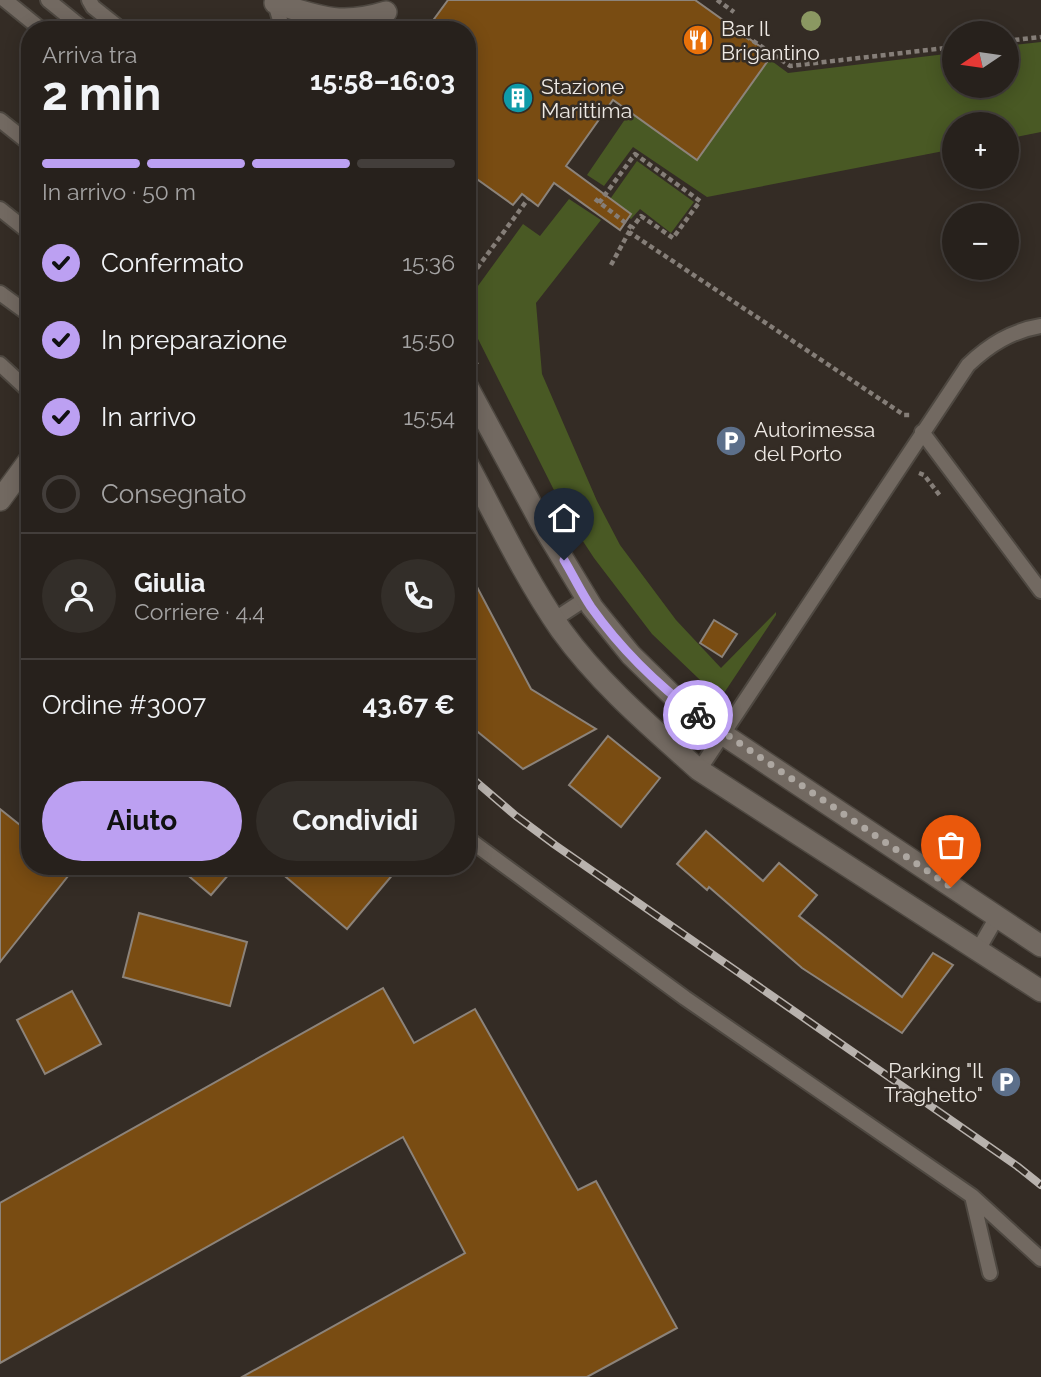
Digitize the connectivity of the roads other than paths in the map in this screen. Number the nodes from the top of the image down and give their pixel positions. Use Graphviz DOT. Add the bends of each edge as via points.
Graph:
graph roads {
  1 [pos="5,0"];
  2 [pos="48,0"];
  3 [pos="89,0"];
  4 [pos="273,1"];
  5 [pos="391,6"];
  6 [pos="31,21"];
  7 [pos="74,21"];
  8 [pos="111,21"];
  9 [pos="280,21"];
  10 [pos="380,21"];
  11 [pos="0,120"];
  12 [pos="21,137"];
  13 [pos="0,209"];
  14 [pos="21,226"];
  15 [pos="0,293"];
  16 [pos="21,308"];
  17 [pos="1041,326"];
  18 [pos="0,364"];
  19 [pos="21,384"];
  20 [pos="476,403"];
  21 [pos="922,432"];
  22 [pos="21,471"];
  23 [pos="476,480"];
  24 [pos="0,500"];
  25 [pos="1041,591"];
  26 [pos="587,598"];
  27 [pos="555,620"];
  28 [pos="724,735"];
  29 [pos="699,770"];
  30 [pos="476,845"];
  31 [pos="997,917"];
  32 [pos="1041,946"];
  33 [pos="978,950"];
  34 [pos="1041,990"];
  35 [pos="972,1196"];
  36 [pos="1041,1259"];
  37 [pos="990,1273"];
  1 -- 6 [label="lane"];
  2 -- 7 [label="lane"];
  3 -- 8 [label="lane"];
  4 -- 5 [label="street" via="328,19 350,21"];
  4 -- 9 [label="lane"];
  5 -- 10 [label="street"];
  11 -- 12 [label="lane"];
  13 -- 14 [label="lane"];
  15 -- 16 [label="lane"];
  17 -- 21 [label="lane" via="986,348 968,365"];
  18 -- 19 [label="lane"];
  20 -- 26 [label="street"];
  21 -- 25 [label="lane"];
  21 -- 28 [label="lane"];
  22 -- 24 [label="street"];
  23 -- 27 [label="street"];
  26 -- 27 [label="lane"];
  26 -- 28 [label="street" via="631,655 673,696"];
  27 -- 29 [label="street" via="603,681"];
  28 -- 29 [label="lane"];
  28 -- 31 [label="street"];
  29 -- 33 [label="street"];
  30 -- 35 [label="lane" via="685,998"];
  31 -- 32 [label="street"];
  31 -- 33 [label="lane"];
  33 -- 34 [label="street"];
  35 -- 36 [label="lane"];
  35 -- 37 [label="lane"];
}
